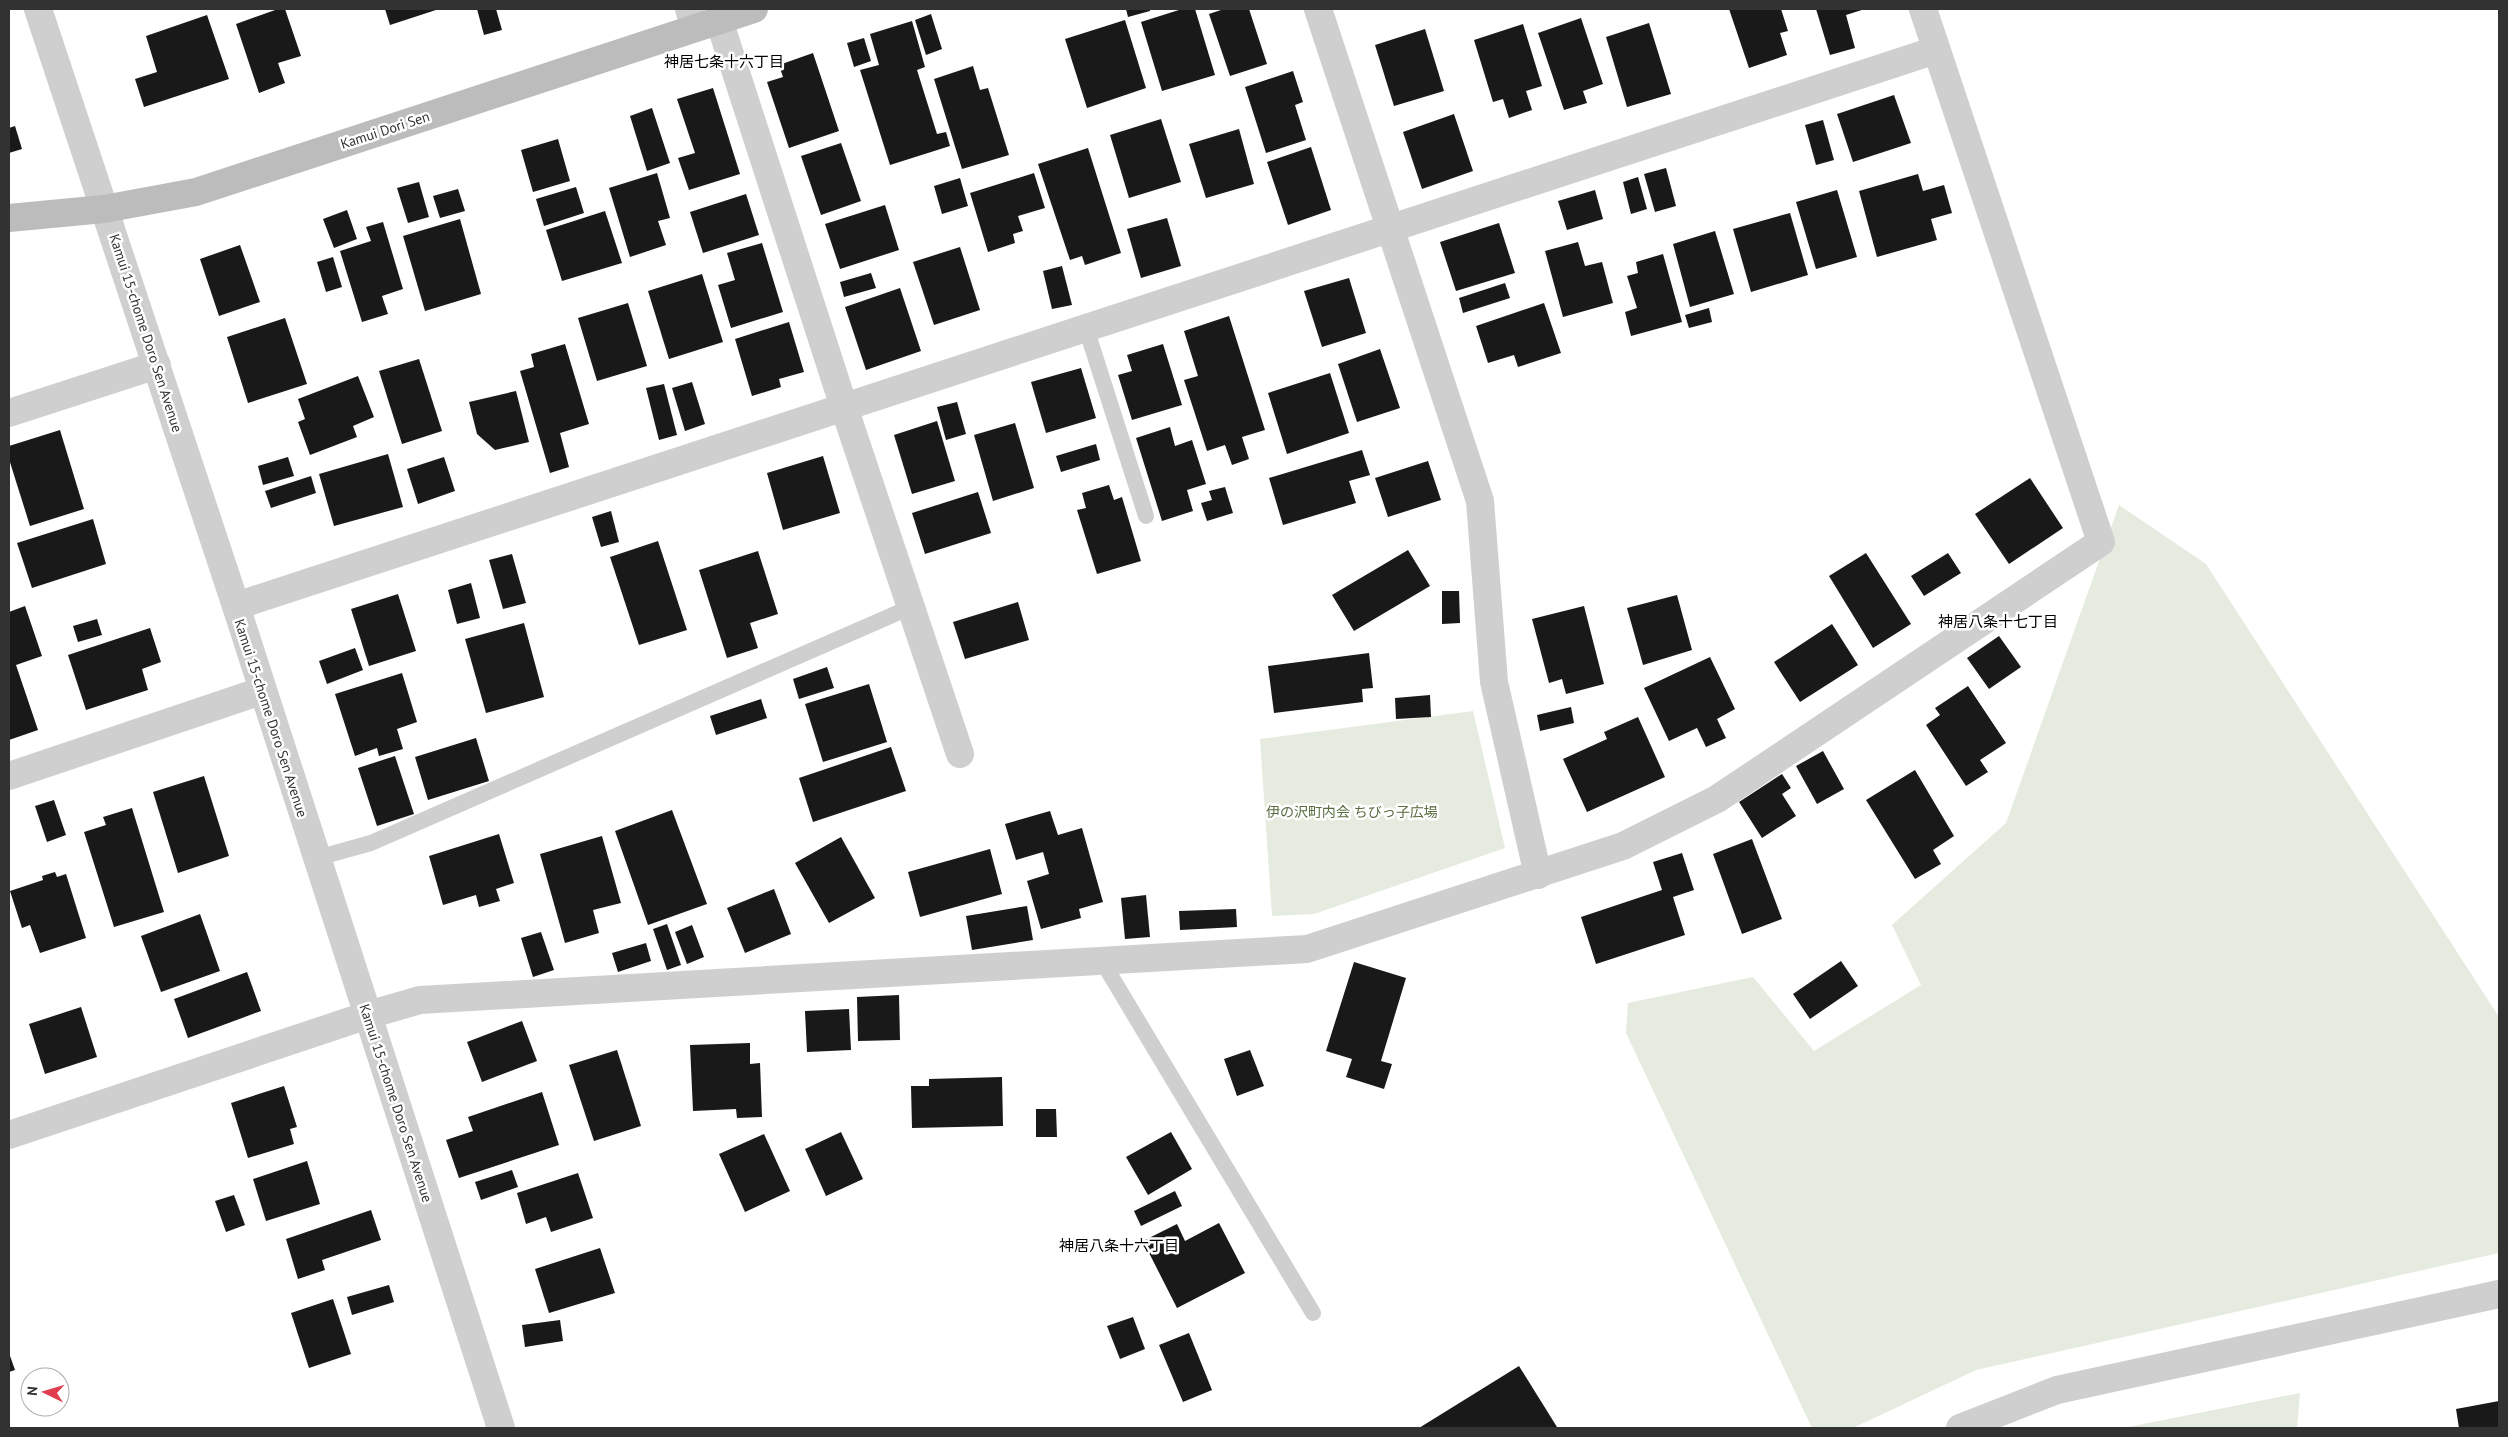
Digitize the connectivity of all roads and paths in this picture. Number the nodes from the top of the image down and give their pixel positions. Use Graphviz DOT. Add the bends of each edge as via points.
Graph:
graph roads {
  1 [pos="38,9"];
  2 [pos="754,9"];
  3 [pos="1318,9"];
  4 [pos="1923,9"];
  5 [pos="701,19"];
  6 [pos="1936,50"];
  7 [pos="104,209"];
  8 [pos="9,218"];
  9 [pos="1388,228"];
  10 [pos="1086,328"];
  11 [pos="157,365"];
  12 [pos="844,407"];
  13 [pos="9,413"];
  14 [pos="1146,516"];
  15 [pos="236,606"];
  16 [pos="911,607"];
  17 [pos="261,691"];
  18 [pos="960,754"];
  19 [pos="9,776"];
  20 [pos="317,858"];
  21 [pos="1538,875"];
  22 [pos="1102,960"];
  23 [pos="368,1015"];
  24 [pos="9,1134"];
  25 [pos="2499,1294"];
  26 [pos="1313,1312"];
  27 [pos="501,1428"];
  28 [pos="1960,1428"];
  1 -- 7 [label="street, Kamui 15-chome Doro Sen Avenue"];
  2 -- 5 [label="street, Kamui Dori Sen"];
  3 -- 9 [label="street"];
  4 -- 6 [label="street"];
  5 -- 7 [label="street, Kamui Dori Sen" via="196,192"];
  5 -- 12 [label="street"];
  6 -- 9 [label="street"];
  6 -- 21 [label="street" via="2101,542 1717,798 1624,846"];
  7 -- 8 [label="street, Kamui Dori Sen"];
  7 -- 11 [label="street, Kamui 15-chome Doro Sen Avenue"];
  9 -- 10 [label="street"];
  9 -- 21 [label="street" via="1480,501 1494,682"];
  10 -- 12 [label="street"];
  10 -- 14 [label="lane"];
  11 -- 13 [label="street"];
  11 -- 15 [label="street, Kamui 15-chome Doro Sen Avenue"];
  12 -- 15 [label="street"];
  12 -- 16 [label="street"];
  15 -- 17 [label="street, Kamui 15-chome Doro Sen Avenue"];
  16 -- 18 [label="street"];
  16 -- 20 [label="lane" via="371,843"];
  17 -- 19 [label="street"];
  17 -- 20 [label="street, Kamui 15-chome Doro Sen Avenue"];
  20 -- 23 [label="street, Kamui 15-chome Doro Sen Avenue"];
  21 -- 22 [label="street" via="1307,949"];
  22 -- 23 [label="street" via="420,1000"];
  22 -- 26 [label="lane"];
  23 -- 24 [label="street"];
  23 -- 27 [label="street, Kamui 15-chome Doro Sen Avenue"];
  25 -- 28 [label="street" via="2057,1390"];
}
